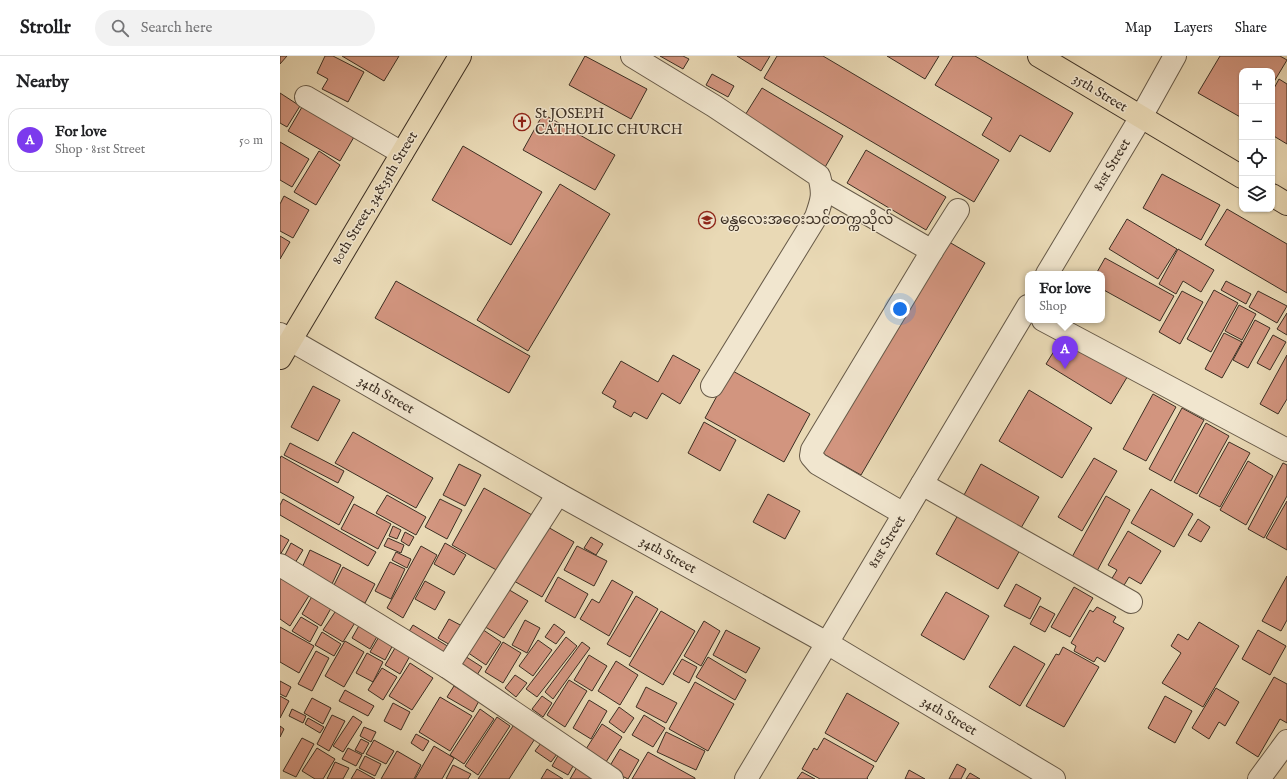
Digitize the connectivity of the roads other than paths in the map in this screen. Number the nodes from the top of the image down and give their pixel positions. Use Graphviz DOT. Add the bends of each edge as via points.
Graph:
graph roads {
  1 [pos="460,56"];
  2 [pos="632,56"];
  3 [pos="1039,56"];
  4 [pos="1175,56"];
  5 [pos="306,97"];
  6 [pos="1141,117"];
  7 [pos="402,153"];
  8 [pos="1240,176"];
  9 [pos="823,188"];
  10 [pos="1275,197"];
  11 [pos="1287,204"];
  12 [pos="958,210"];
  13 [pos="932,251"];
  14 [pos="1049,271"];
  15 [pos="1025,321"];
  16 [pos="1051,323"];
  17 [pos="285,336"];
  18 [pos="280,358"];
  19 [pos="712,386"];
  20 [pos="1287,450"];
  21 [pos="922,484"];
  22 [pos="558,494"];
  23 [pos="904,514"];
  24 [pos="280,565"];
  25 [pos="1131,602"];
  26 [pos="827,643"];
  27 [pos="447,667"];
  28 [pos="1287,741"];
  29 [pos="612,779"];
  30 [pos="746,779"];
  31 [pos="1054,779"];
  32 [pos="1259,779"];
  1 -- 7 [label="main road, 80th Street, 34&35th Street"];
  2 -- 9 [label="street" via="714,106 819,176"];
  3 -- 6 [label="main road, 35th Street"];
  4 -- 6 [label="street, 81st Street"];
  5 -- 7 [label="street"];
  6 -- 8 [label="main road, 35th Street"];
  6 -- 14 [label="street, 81st Street"];
  7 -- 17 [label="main road, 80th Street, 34&35th Street"];
  9 -- 13 [label="street"];
  9 -- 19 [label="street" via="822,202 816,217"];
  10 -- 11 [label="main road"];
  12 -- 13 [label="street"];
  13 -- 23 [label="street" via="812,450 811,456 818,464"];
  15 -- 21 [label="street, 81st Street"];
  16 -- 20 [label="street"];
  17 -- 18 [label="main road, 80th Street, 34&35th Street"];
  17 -- 22 [label="street, 34th Street"];
  21 -- 23 [label="street, 81st Street"];
  21 -- 25 [label="street"];
  22 -- 26 [label="street, 34th Street"];
  22 -- 27 [label="street"];
  23 -- 26 [label="street, 81st Street"];
  24 -- 27 [label="street"];
  26 -- 30 [label="street, 81st Street"];
  26 -- 31 [label="street, 34th Street"];
  27 -- 29 [label="street"];
  28 -- 32 [label="street"];
}
